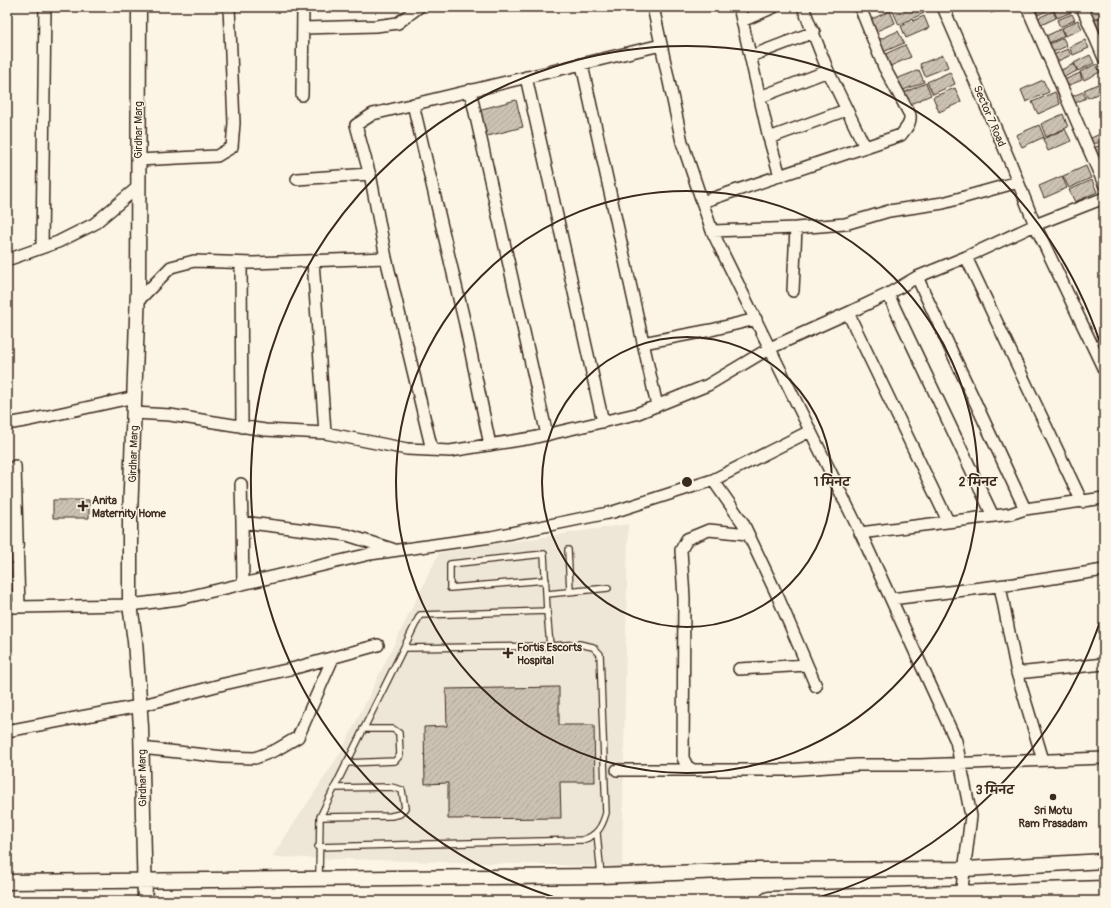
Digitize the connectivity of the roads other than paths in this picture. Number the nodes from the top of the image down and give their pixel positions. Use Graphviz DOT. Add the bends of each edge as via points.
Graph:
graph roads {
  1 [pos="45,7"];
  2 [pos="139,7"];
  3 [pos="229,7"];
  4 [pos="303,7"];
  5 [pos="419,7"];
  6 [pos="653,7"];
  7 [pos="739,7"];
  8 [pos="774,7"];
  9 [pos="803,7"];
  10 [pos="860,7"];
  11 [pos="943,7"];
  12 [pos="1027,7"];
  13 [pos="1082,7"];
  14 [pos="742,21"];
  15 [pos="303,28"];
  16 [pos="814,32"];
  17 [pos="661,45"];
  18 [pos="751,56"];
  19 [pos="1104,58"];
  20 [pos="582,64"];
  21 [pos="828,71"];
  22 [pos="526,77"];
  23 [pos="470,90"];
  24 [pos="302,95"];
  25 [pos="760,97"];
  26 [pos="413,104"];
  27 [pos="846,110"];
  28 [pos="769,138"];
  29 [pos="865,147"];
  30 [pos="138,160"];
  31 [pos="370,174"];
  32 [pos="780,176"];
  33 [pos="298,179"];
  34 [pos="1018,182"];
  35 [pos="1104,184"];
  36 [pos="138,187"];
  37 [pos="1104,198"];
  38 [pos="702,202"];
  39 [pos="1035,225"];
  40 [pos="796,228"];
  41 [pos="712,231"];
  42 [pos="42,247"];
  43 [pos="966,257"];
  44 [pos="386,258"];
  45 [pos="7,260"];
  46 [pos="313,261"];
  47 [pos="241,262"];
  48 [pos="918,277"];
  49 [pos="793,291"];
  50 [pos="888,294"];
  51 [pos="137,296"];
  52 [pos="848,313"];
  53 [pos="756,319"];
  54 [pos="643,343"];
  55 [pos="770,348"];
  56 [pos="1104,370"];
  57 [pos="135,397"];
  58 [pos="657,406"];
  59 [pos="134,414"];
  60 [pos="603,422"];
  61 [pos="7,424"];
  62 [pos="242,427"];
  63 [pos="810,431"];
  64 [pos="325,433"];
  65 [pos="547,435"];
  66 [pos="490,445"];
  67 [pos="432,450"];
  68 [pos="15,466"];
  69 [pos="713,480"];
  70 [pos="241,484"];
  71 [pos="1104,498"];
  72 [pos="1082,502"];
  73 [pos="1024,509"];
  74 [pos="994,516"];
  75 [pos="948,521"];
  76 [pos="242,522"];
  77 [pos="860,533"];
  78 [pos="748,534"];
  79 [pos="396,550"];
  80 [pos="568,550"];
  81 [pos="1104,570"];
  82 [pos="546,580"];
  83 [pos="243,584"];
  84 [pos="1000,586"];
  85 [pos="608,588"];
  86 [pos="570,591"];
  87 [pos="547,594"];
  88 [pos="891,599"];
  89 [pos="130,605"];
  90 [pos="7,607"];
  91 [pos="19,607"];
  92 [pos="547,611"];
  93 [pos="378,645"];
  94 [pos="550,646"];
  95 [pos="404,648"];
  96 [pos="333,658"];
  97 [pos="807,664"];
  98 [pos="1104,664"];
  99 [pos="739,669"];
  100 [pos="1017,673"];
  101 [pos="816,686"];
  102 [pos="139,706"];
  103 [pos="363,729"];
  104 [pos="7,731"];
  105 [pos="141,748"];
  106 [pos="1104,758"];
  107 [pos="1043,760"];
  108 [pos="960,762"];
  109 [pos="346,764"];
  110 [pos="617,770"];
  111 [pos="693,770"];
  112 [pos="334,788"];
  113 [pos="320,817"];
  114 [pos="597,833"];
  115 [pos="318,847"];
  116 [pos="1104,861"];
  117 [pos="965,869"];
  118 [pos="601,876"];
  119 [pos="319,878"];
  120 [pos="145,881"];
  121 [pos="7,882"];
  122 [pos="1104,890"];
  123 [pos="961,896"];
  124 [pos="145,901"];
  125 [pos="769,901"];
  1 -- 42 [label="street"];
  2 -- 30 [label="street, Girdhar Marg"];
  3 -- 30 [label="street" via="234,123 232,147 217,156"];
  4 -- 15 [label="street"];
  5 -- 15 [label="street" via="398,23"];
  6 -- 17 [label="street"];
  7 -- 14 [label="street"];
  8 -- 14 [label="street"];
  9 -- 16 [label="street"];
  10 -- 29 [label="street" via="884,67 910,115 910,121 901,135"];
  11 -- 34 [label="street, Sector 7 Road"];
  12 -- 35 [label="street"];
  13 -- 19 [label="street"];
  14 -- 18 [label="street"];
  15 -- 24 [label="street"];
  16 -- 18 [label="street"];
  16 -- 21 [label="street"];
  17 -- 20 [label="street"];
  17 -- 38 [label="street" via="682,142"];
  18 -- 25 [label="street"];
  20 -- 22 [label="street"];
  20 -- 54 [label="street"];
  21 -- 25 [label="street"];
  21 -- 27 [label="street"];
  22 -- 23 [label="street"];
  22 -- 60 [label="street"];
  23 -- 26 [label="street"];
  23 -- 65 [label="street"];
  25 -- 28 [label="street"];
  26 -- 31 [label="street" via="373,114 356,125"];
  26 -- 66 [label="street" via="465,324"];
  27 -- 28 [label="street"];
  27 -- 29 [label="street"];
  28 -- 32 [label="street"];
  29 -- 32 [label="street"];
  30 -- 36 [label="street, Girdhar Marg"];
  31 -- 33 [label="street"];
  31 -- 44 [label="street"];
  32 -- 38 [label="street"];
  34 -- 39 [label="street, Sector 7 Road"];
  34 -- 40 [label="street" via="943,203 889,211 845,224"];
  36 -- 42 [label="street" via="94,224"];
  36 -- 51 [label="street, Girdhar Marg"];
  37 -- 39 [label="street"];
  38 -- 41 [label="street"];
  39 -- 43 [label="street"];
  39 -- 56 [label="street, Sector 7 Road"];
  40 -- 41 [label="street"];
  40 -- 49 [label="street"];
  41 -- 53 [label="street"];
  42 -- 45 [label="street"];
  43 -- 48 [label="street"];
  43 -- 72 [label="street"];
  44 -- 46 [label="street"];
  44 -- 67 [label="street"];
  46 -- 47 [label="street"];
  46 -- 64 [label="street"];
  47 -- 51 [label="street" via="194,261 171,267"];
  47 -- 62 [label="street"];
  48 -- 50 [label="street"];
  48 -- 73 [label="street"];
  50 -- 52 [label="street"];
  50 -- 74 [label="street"];
  51 -- 57 [label="street, Girdhar Marg"];
  52 -- 55 [label="street"];
  52 -- 75 [label="street"];
  53 -- 54 [label="street"];
  53 -- 55 [label="street"];
  54 -- 58 [label="street"];
  55 -- 58 [label="street" via="708,385"];
  55 -- 63 [label="street"];
  57 -- 59 [label="street, Girdhar Marg"];
  57 -- 61 [label="street"];
  58 -- 60 [label="street"];
  59 -- 62 [label="street" via="170,415"];
  59 -- 89 [label="street, Girdhar Marg"];
  60 -- 65 [label="street"];
  62 -- 64 [label="street"];
  63 -- 69 [label="street"];
  63 -- 77 [label="street"];
  64 -- 67 [label="street"];
  65 -- 66 [label="street"];
  66 -- 67 [label="street" via="450,451"];
  68 -- 91 [label="street"];
  69 -- 78 [label="street" via="743,522"];
  69 -- 79 [label="street" via="612,512 490,537"];
  70 -- 76 [label="street"];
  71 -- 72 [label="street"];
  72 -- 73 [label="street"];
  73 -- 74 [label="street"];
  74 -- 75 [label="street"];
  75 -- 77 [label="street"];
  76 -- 79 [label="street" via="347,536"];
  76 -- 83 [label="street"];
  77 -- 88 [label="street"];
  78 -- 97 [label="street"];
  78 -- 111 [label="street" via="709,530 687,539 681,550 684,598 683,758 687,766"];
  79 -- 83 [label="street"];
  80 -- 86 [label="lane"];
  81 -- 84 [label="street"];
  82 -- 82 [label="lane" via="544,554 450,564 450,588"];
  82 -- 87 [label="lane"];
  83 -- 89 [label="street" via="179,599"];
  84 -- 88 [label="street"];
  84 -- 100 [label="street"];
  85 -- 86 [label="lane"];
  86 -- 87 [label="lane"];
  87 -- 92 [label="lane"];
  88 -- 108 [label="street" via="956,741"];
  89 -- 91 [label="street"];
  89 -- 102 [label="street, Girdhar Marg"];
  90 -- 91 [label="street"];
  92 -- 94 [label="lane"];
  92 -- 95 [label="lane" via="420,615"];
  93 -- 96 [label="street"];
  94 -- 95 [label="lane"];
  94 -- 114 [label="lane" via="579,644 593,647 600,654 606,813"];
  95 -- 103 [label="lane"];
  96 -- 102 [label="street"];
  96 -- 105 [label="street" via="298,737 276,750 255,758"];
  97 -- 99 [label="street"];
  97 -- 101 [label="street"];
  98 -- 100 [label="street"];
  100 -- 107 [label="street"];
  102 -- 104 [label="street"];
  102 -- 105 [label="street, Girdhar Marg"];
  103 -- 109 [label="lane"];
  103 -- 109 [label="lane" via="393,729 399,733 400,755 395,761 384,763"];
  105 -- 120 [label="street, Girdhar Marg"];
  106 -- 107 [label="street"];
  107 -- 108 [label="street"];
  108 -- 111 [label="street" via="786,770"];
  108 -- 117 [label="street" via="971,816"];
  109 -- 112 [label="lane"];
  110 -- 111 [label="street"];
  112 -- 113 [label="lane"];
  112 -- 113 [label="lane" via="391,787 402,790 405,808 400,814 391,816"];
  113 -- 115 [label="lane"];
  114 -- 115 [label="lane" via="582,840"];
  114 -- 118 [label="lane"];
  115 -- 119 [label="lane"];
  116 -- 117 [label="street"];
  117 -- 118 [label="street" via="748,870"];
  117 -- 123 [label="street"];
  118 -- 119 [label="street"];
  119 -- 120 [label="street"];
  120 -- 121 [label="street"];
  120 -- 124 [label="street, Girdhar Marg"];
  122 -- 123 [label="main road"];
  123 -- 125 [label="main road"];
}
